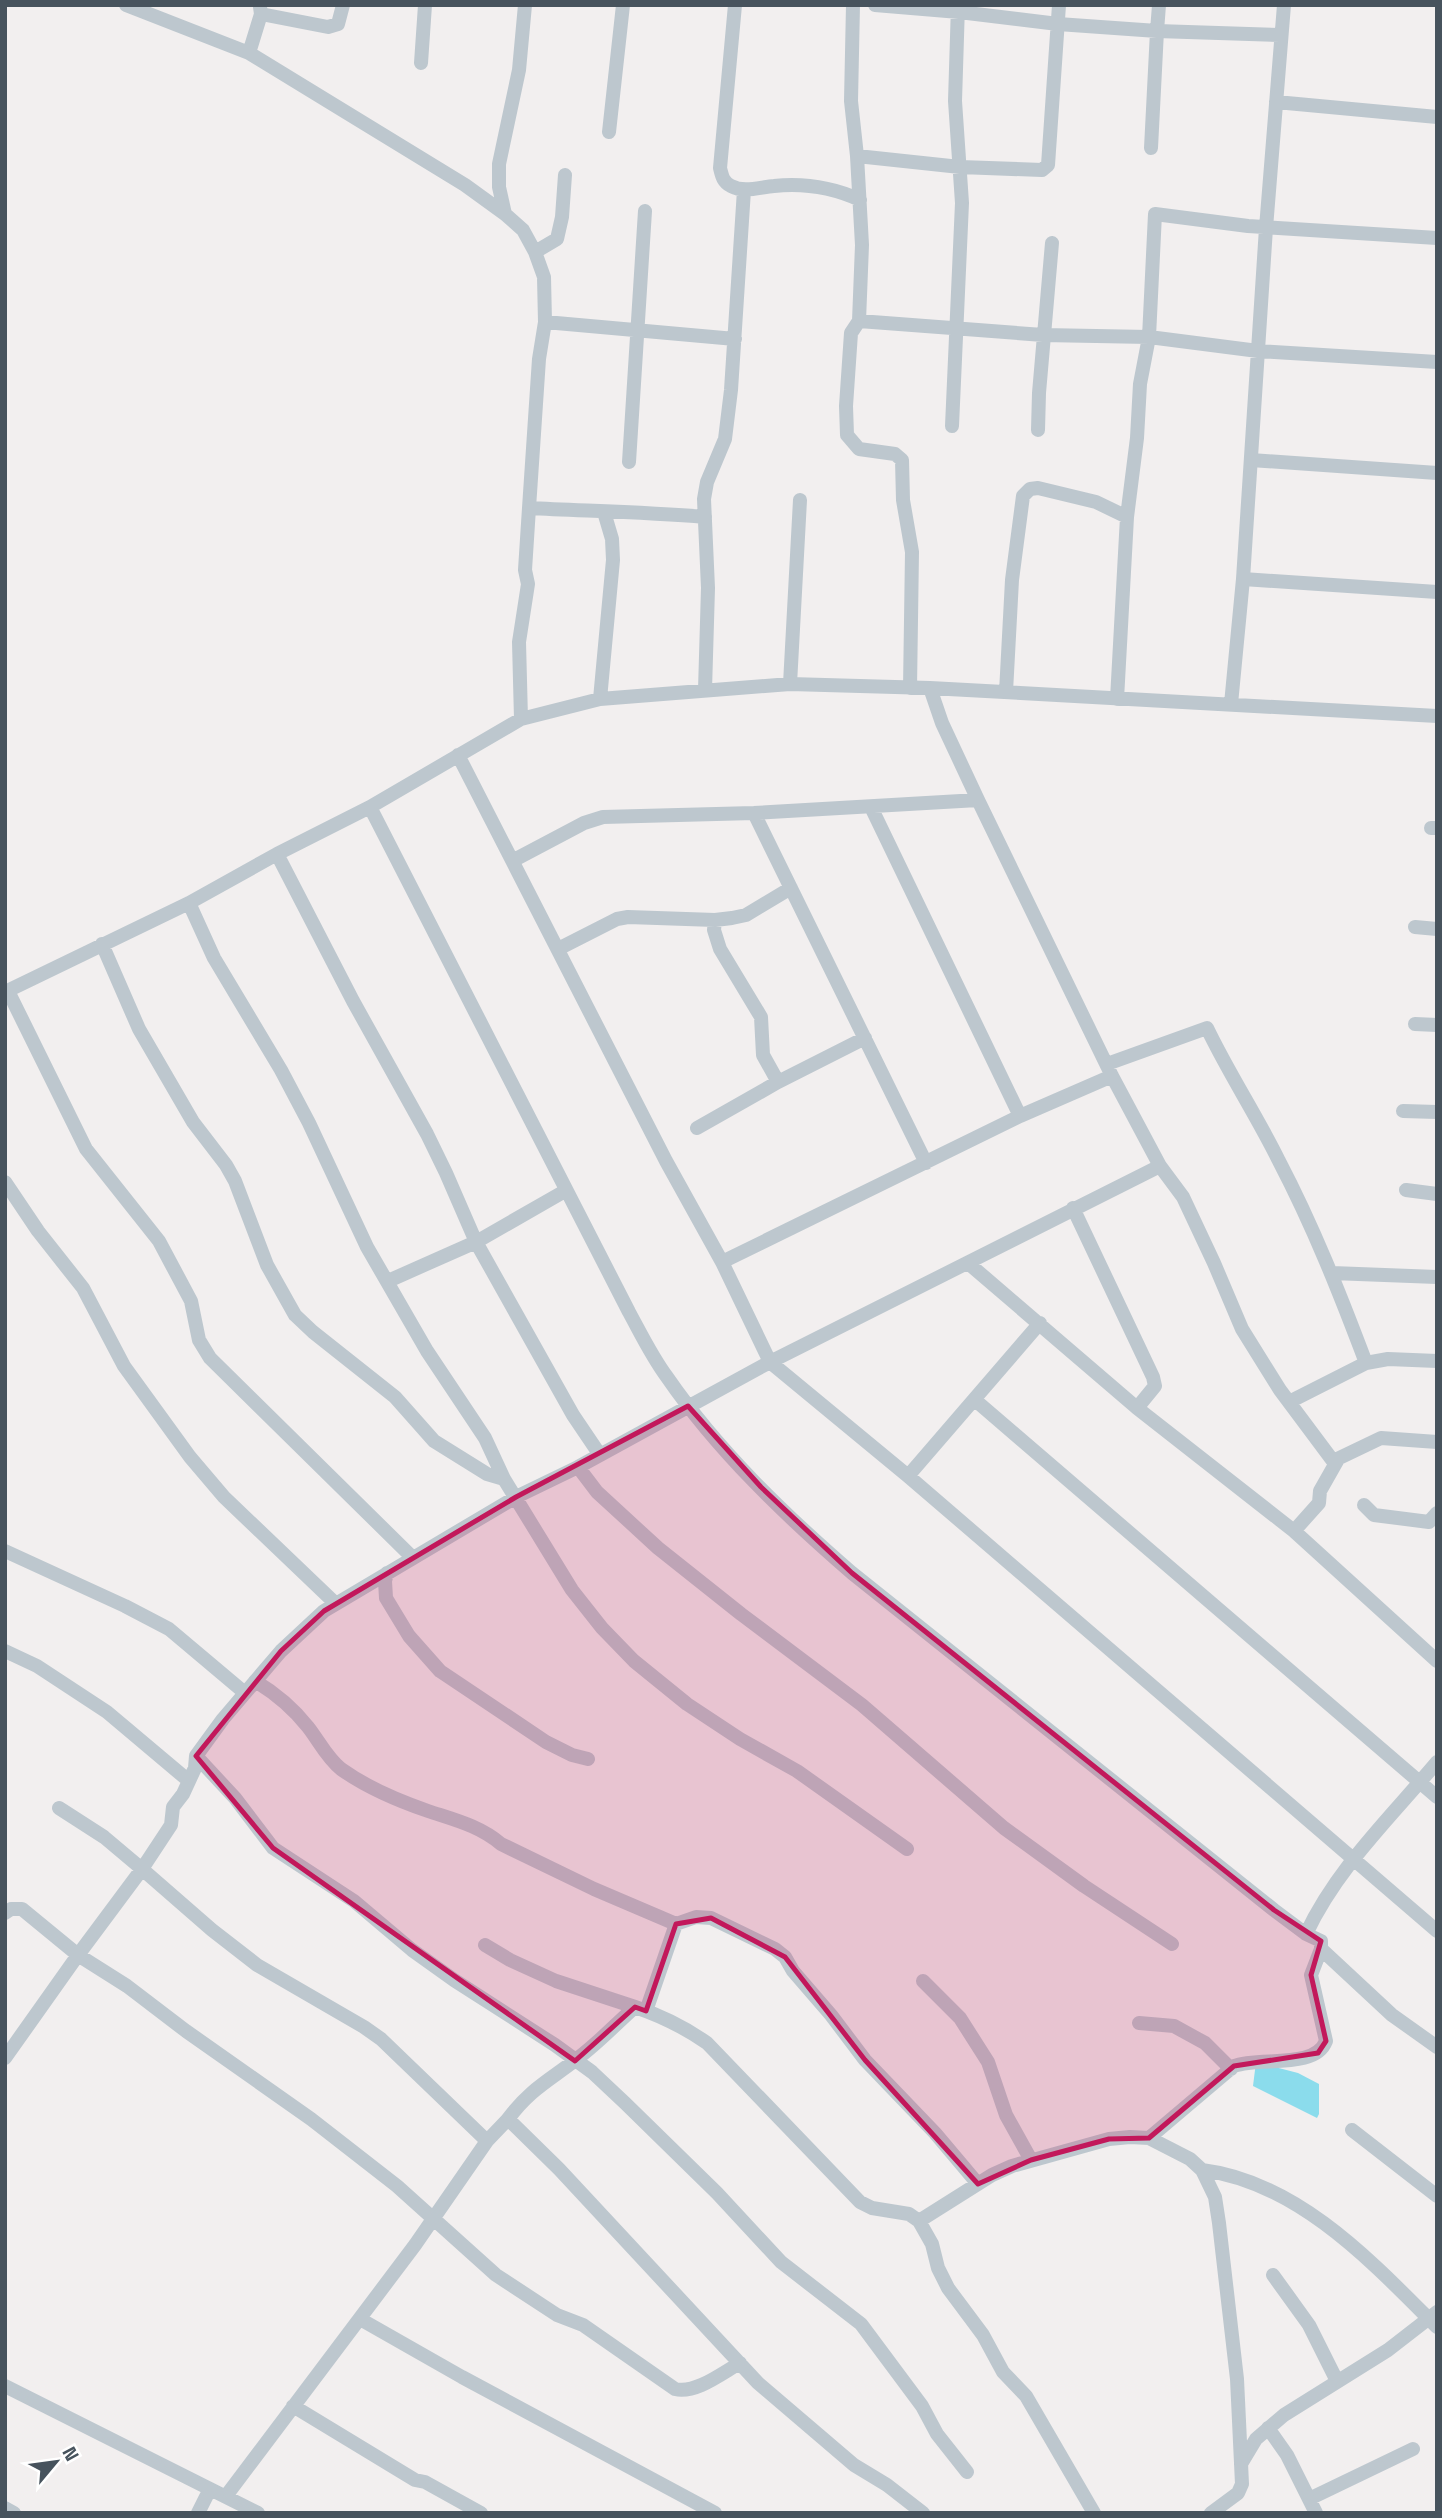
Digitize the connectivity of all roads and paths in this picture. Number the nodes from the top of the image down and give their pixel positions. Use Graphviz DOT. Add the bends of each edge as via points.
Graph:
graph roads {
  1 [pos="126,5"];
  2 [pos="343,5"];
  3 [pos="425,5"];
  4 [pos="525,5"];
  5 [pos="622,5"];
  6 [pos="735,5"];
  7 [pos="853,5"];
  8 [pos="875,5"];
  9 [pos="1059,5"];
  10 [pos="1159,5"];
  11 [pos="1284,5"];
  12 [pos="959,8"];
  13 [pos="260,10"];
  14 [pos="1058,24"];
  15 [pos="1157,31"];
  16 [pos="1280,35"];
  17 [pos="249,53"];
  18 [pos="421,63"];
  19 [pos="1276,102"];
  20 [pos="1437,117"];
  21 [pos="609,132"];
  22 [pos="1151,148"];
  23 [pos="857,156"];
  24 [pos="960,167"];
  25 [pos="565,175"];
  26 [pos="744,190"];
  27 [pos="860,200"];
  28 [pos="645,211"];
  29 [pos="505,214"];
  30 [pos="1266,228"];
  31 [pos="1437,238"];
  32 [pos="1052,243"];
  33 [pos="535,252"];
  34 [pos="859,321"];
  35 [pos="545,322"];
  36 [pos="956,328"];
  37 [pos="637,331"];
  38 [pos="1043,335"];
  39 [pos="1149,337"];
  40 [pos="736,339"];
  41 [pos="1258,351"];
  42 [pos="1437,362"];
  43 [pos="952,426"];
  44 [pos="1038,430"];
  45 [pos="1251,460"];
  46 [pos="629,462"];
  47 [pos="1437,473"];
  48 [pos="800,500"];
  49 [pos="529,508"];
  50 [pos="604,512"];
  51 [pos="705,517"];
  52 [pos="1127,517"];
  53 [pos="1243,579"];
  54 [pos="1437,592"];
  55 [pos="790,684"];
  56 [pos="910,688"];
  57 [pos="930,688"];
  58 [pos="705,690"];
  59 [pos="1006,692"];
  60 [pos="600,699"];
  61 [pos="1117,699"];
  62 [pos="1231,704"];
  63 [pos="1437,716"];
  64 [pos="521,719"];
  65 [pos="458,755"];
  66 [pos="978,800"];
  67 [pos="370,807"];
  68 [pos="871,807"];
  69 [pos="754,813"];
  70 [pos="277,854"];
  71 [pos="514,860"];
  72 [pos="791,888"];
  73 [pos="189,903"];
  74 [pos="715,920"];
  75 [pos="1415,927"];
  76 [pos="1437,929"];
  77 [pos="102,944"];
  78 [pos="558,949"];
  79 [pos="7,991"];
  80 [pos="1415,1024"];
  81 [pos="1437,1025"];
  82 [pos="865,1038"];
  83 [pos="1110,1070"];
  84 [pos="778,1082"];
  85 [pos="1403,1111"];
  86 [pos="1437,1112"];
  87 [pos="1020,1116"];
  88 [pos="697,1128"];
  89 [pos="926,1163"];
  90 [pos="1160,1166"];
  91 [pos="5,1182"];
  92 [pos="1406,1190"];
  93 [pos="565,1191"];
  94 [pos="1437,1194"];
  95 [pos="1073,1208"];
  96 [pos="476,1242"];
  97 [pos="722,1262"];
  98 [pos="968,1263"];
  99 [pos="1332,1273"];
  100 [pos="1437,1277"];
  101 [pos="388,1281"];
  102 [pos="1040,1323"];
  103 [pos="1437,1361"];
  104 [pos="770,1362"];
  105 [pos="1366,1363"];
  106 [pos="975,1400"];
  107 [pos="1289,1402"];
  108 [pos="688,1406"];
  109 [pos="1137,1408"];
  110 [pos="1437,1442"];
  111 [pos="600,1455"];
  112 [pos="1337,1461"];
  113 [pos="578,1467"];
  114 [pos="908,1476"];
  115 [pos="504,1479"];
  116 [pos="516,1497"];
  117 [pos="1364,1505"];
  118 [pos="1437,1513"];
  119 [pos="1294,1531"];
  120 [pos="5,1551"];
  121 [pos="412,1557"];
  122 [pos="387,1573"];
  123 [pos="336,1604"];
  124 [pos="5,1651"];
  125 [pos="1437,1661"];
  126 [pos="250,1687"];
  127 [pos="196,1756"];
  128 [pos="588,1759"];
  129 [pos="1437,1762"];
  130 [pos="189,1781"];
  131 [pos="1420,1782"];
  132 [pos="1437,1797"];
  133 [pos="59,1808"];
  134 [pos="907,1849"];
  135 [pos="1353,1859"];
  136 [pos="142,1868"];
  137 [pos="5,1913"];
  138 [pos="676,1924"];
  139 [pos="1437,1931"];
  140 [pos="1306,1934"];
  141 [pos="1172,1944"];
  142 [pos="485,1945"];
  143 [pos="1321,1949"];
  144 [pos="78,1955"];
  145 [pos="923,1981"];
  146 [pos="641,2009"];
  147 [pos="1139,2023"];
  148 [pos="1437,2047"];
  149 [pos="5,2058"];
  150 [pos="575,2061"];
  151 [pos="1231,2069"];
  152 [pos="508,2119"];
  153 [pos="1352,2130"];
  154 [pos="1149,2138"];
  155 [pos="486,2141"];
  156 [pos="1031,2160"];
  157 [pos="1202,2170"];
  158 [pos="978,2184"];
  159 [pos="1437,2196"];
  160 [pos="434,2220"];
  161 [pos="919,2221"];
  162 [pos="1273,2274"];
  163 [pos="360,2319"];
  164 [pos="1434,2319"];
  165 [pos="740,2363"];
  166 [pos="1337,2381"];
  167 [pos="5,2386"];
  168 [pos="293,2406"];
  169 [pos="1268,2428"];
  170 [pos="1413,2449"];
  171 [pos="1241,2465"];
  172 [pos="967,2472"];
  173 [pos="210,2488"];
  174 [pos="226,2496"];
  175 [pos="1309,2499"];
  176 [pos="5,2508"];
  177 [pos="1215,2511"];
  178 [pos="14,2513"];
  179 [pos="198,2513"];
  180 [pos="258,2513"];
  181 [pos="481,2513"];
  182 [pos="715,2513"];
  183 [pos="923,2513"];
  184 [pos="1094,2513"];
  185 [pos="1316,2513"];
  1 -- 17 [label="street"];
  2 -- 13 [label="street" via="338,24 328,27"];
  3 -- 18 [label="street"];
  4 -- 29 [label="street" via="519,70 499,164"];
  5 -- 21 [label="street"];
  6 -- 26 [label="street" via="720,168 723,180"];
  7 -- 23 [label="street" via="851,101"];
  8 -- 12 [label="street"];
  9 -- 14 [label="street"];
  10 -- 15 [label="street"];
  11 -- 16 [label="street"];
  12 -- 14 [label="street"];
  12 -- 24 [label="street" via="955,101"];
  13 -- 17 [label="street"];
  14 -- 15 [label="street"];
  14 -- 24 [label="street" via="1048,165 1042,170"];
  15 -- 16 [label="street"];
  15 -- 22 [label="street"];
  16 -- 19 [label="street"];
  17 -- 29 [label="street"];
  19 -- 20 [label="street"];
  19 -- 30 [label="street"];
  23 -- 24 [label="street"];
  23 -- 27 [label="street"];
  24 -- 36 [label="street"];
  25 -- 33 [label="street" via="557,239"];
  26 -- 27 [label="street" via="816,187"];
  26 -- 40 [label="street"];
  27 -- 34 [label="street"];
  28 -- 37 [label="street"];
  29 -- 33 [label="street" via="523,230"];
  30 -- 31 [label="street"];
  30 -- 39 [label="street" via="1155,214"];
  30 -- 41 [label="street"];
  32 -- 38 [label="street"];
  33 -- 35 [label="street" via="544,277"];
  34 -- 36 [label="street"];
  34 -- 56 [label="street" via="851,334 847,435 859,449 895,454 902,460 912,552"];
  35 -- 37 [label="street"];
  35 -- 49 [label="street"];
  36 -- 38 [label="street"];
  36 -- 43 [label="street"];
  37 -- 40 [label="street"];
  37 -- 46 [label="street"];
  38 -- 39 [label="street"];
  38 -- 44 [label="street"];
  39 -- 41 [label="street"];
  39 -- 52 [label="street"];
  40 -- 51 [label="street" via="725,439 708,482"];
  41 -- 42 [label="street"];
  41 -- 45 [label="street"];
  45 -- 47 [label="street"];
  45 -- 53 [label="street"];
  48 -- 55 [label="street"];
  49 -- 50 [label="street"];
  49 -- 64 [label="street" via="528,584 519,642"];
  50 -- 51 [label="street"];
  50 -- 60 [label="street" via="613,560"];
  51 -- 58 [label="street"];
  52 -- 59 [label="street" via="1096,502 1038,488 1023,496 1012,580"];
  52 -- 61 [label="street"];
  53 -- 54 [label="street"];
  53 -- 62 [label="street"];
  55 -- 56 [label="street"];
  55 -- 58 [label="street"];
  56 -- 57 [label="street"];
  57 -- 59 [label="street"];
  57 -- 66 [label="street"];
  58 -- 60 [label="street"];
  59 -- 61 [label="street"];
  60 -- 64 [label="street"];
  61 -- 62 [label="street"];
  62 -- 63 [label="street"];
  64 -- 65 [label="street"];
  65 -- 67 [label="street"];
  65 -- 71 [label="street"];
  66 -- 68 [label="street"];
  66 -- 83 [label="street"];
  67 -- 70 [label="street"];
  67 -- 93 [label="street"];
  68 -- 69 [label="street"];
  68 -- 87 [label="street"];
  69 -- 71 [label="street" via="603,817 584,822"];
  69 -- 72 [label="street"];
  70 -- 73 [label="street"];
  70 -- 96 [label="street" via="432,1143"];
  71 -- 78 [label="street"];
  72 -- 74 [label="street" via="746,915"];
  72 -- 82 [label="street"];
  73 -- 77 [label="street"];
  73 -- 101 [label="street" via="214,958 304,1112 367,1247"];
  74 -- 78 [label="street" via="617,919"];
  74 -- 84 [label="street" via="720,949 761,1017 763,1055"];
  75 -- 76 [label="street"];
  77 -- 79 [label="street"];
  77 -- 115 [label="street" via="139,1029 193,1122 235,1181 267,1265 295,1315 395,1397 434,1441 487,1474"];
  78 -- 97 [label="street"];
  79 -- 121 [label="street" via="86,1149 159,1241 191,1301 199,1340 210,1358"];
  80 -- 81 [label="street"];
  82 -- 84 [label="street"];
  82 -- 89 [label="street"];
  83 -- 87 [label="street"];
  83 -- 90 [label="street"];
  83 -- 99 [label="street" via="1207,1028 1278,1158"];
  84 -- 88 [label="street"];
  85 -- 86 [label="street"];
  87 -- 89 [label="street"];
  89 -- 97 [label="street"];
  90 -- 95 [label="street"];
  90 -- 107 [label="street" via="1183,1197 1242,1329"];
  91 -- 123 [label="street" via="83,1288 124,1366 190,1457 224,1497"];
  92 -- 94 [label="street"];
  93 -- 96 [label="street"];
  93 -- 108 [label="street" via="665,1376"];
  95 -- 98 [label="street"];
  95 -- 109 [label="street" via="1153,1377 1155,1385"];
  96 -- 101 [label="street"];
  96 -- 111 [label="street"];
  97 -- 104 [label="street"];
  98 -- 102 [label="street"];
  98 -- 104 [label="street"];
  99 -- 100 [label="street"];
  99 -- 105 [label="street"];
  101 -- 115 [label="street" via="427,1351 485,1438"];
  102 -- 106 [label="street"];
  102 -- 109 [label="street"];
  103 -- 105 [label="street"];
  104 -- 108 [label="street"];
  104 -- 114 [label="street"];
  105 -- 107 [label="street"];
  106 -- 114 [label="street"];
  106 -- 131 [label="street"];
  107 -- 112 [label="street" via="1329,1458"];
  108 -- 111 [label="street"];
  108 -- 140 [label="street" via="818,1544"];
  109 -- 119 [label="street"];
  110 -- 112 [label="street" via="1381,1438"];
  111 -- 113 [label="street"];
  112 -- 119 [label="street" via="1320,1491 1319,1503"];
  113 -- 116 [label="street"];
  113 -- 141 [label="street" via="597,1492 658,1548 862,1704 1004,1828"];
  114 -- 135 [label="street"];
  115 -- 116 [label="street"];
  116 -- 121 [label="street"];
  116 -- 134 [label="street" via="572,1590 634,1661 687,1704 797,1771"];
  117 -- 118 [label="street" via="1374,1515 1429,1522"];
  119 -- 125 [label="street"];
  120 -- 126 [label="street" via="169,1629"];
  121 -- 122 [label="street"];
  122 -- 123 [label="street"];
  122 -- 128 [label="street" via="386,1598 409,1636 440,1671 546,1742"];
  123 -- 126 [label="street" via="281,1651"];
  124 -- 130 [label="street" via="37,1666 107,1712"];
  126 -- 127 [label="street"];
  126 -- 138 [label="street" via="274,1692 340,1768 366,1783 450,1816 594,1889"];
  127 -- 130 [label="street"];
  127 -- 150 [label="street" via="273,1848 354,1901 454,1980"];
  129 -- 131 [label="street"];
  130 -- 136 [label="street" via="173,1807 171,1825"];
  131 -- 132 [label="street"];
  131 -- 135 [label="street"];
  133 -- 136 [label="street"];
  135 -- 139 [label="street"];
  135 -- 140 [label="street"];
  136 -- 144 [label="street"];
  136 -- 155 [label="street" via="257,1965 381,2039"];
  137 -- 144 [label="street" via="22,1909"];
  138 -- 146 [label="street"];
  138 -- 158 [label="street" via="696,1917 711,1918 785,1957 865,2060"];
  140 -- 143 [label="street" via="1318,1938"];
  142 -- 146 [label="street" via="556,1981"];
  143 -- 148 [label="street" via="1392,2015"];
  143 -- 151 [label="street" via="1311,1975 1326,2041 1323,2049 1310,2057 1244,2062"];
  144 -- 149 [label="street"];
  144 -- 160 [label="street" via="311,2119"];
  145 -- 156 [label="street" via="960,2018 988,2062 1006,2115"];
  146 -- 150 [label="street"];
  146 -- 161 [label="street" via="685,2028 706,2043 860,2202 909,2214"];
  147 -- 151 [label="street" via="1174,2026 1205,2043"];
  150 -- 152 [label="street" via="541,2083"];
  150 -- 172 [label="street" via="625,2103 781,2262 861,2324"];
  151 -- 154 [label="street"];
  152 -- 155 [label="street"];
  152 -- 165 [label="street"];
  153 -- 159 [label="street"];
  154 -- 156 [label="street" via="1109,2139"];
  154 -- 157 [label="street"];
  155 -- 160 [label="street"];
  156 -- 158 [label="street"];
  157 -- 164 [label="street" via="1228,2173 1301,2207"];
  157 -- 171 [label="street" via="1215,2197 1219,2223 1236,2369"];
  158 -- 161 [label="street"];
  160 -- 163 [label="street"];
  160 -- 165 [label="street" via="496,2275 602,2338 675,2389 695,2387"];
  161 -- 184 [label="street" via="948,2288 983,2335 1003,2372 1026,2396"];
  162 -- 166 [label="street" via="1309,2325"];
  163 -- 168 [label="street"];
  163 -- 182 [label="street"];
  164 -- 166 [label="street"];
  165 -- 183 [label="street" via="854,2465"];
  166 -- 169 [label="street"];
  167 -- 173 [label="street"];
  168 -- 174 [label="street"];
  168 -- 181 [label="street" via="415,2480"];
  169 -- 171 [label="street"];
  169 -- 175 [label="street"];
  170 -- 175 [label="street"];
  171 -- 177 [label="street" via="1238,2493"];
  173 -- 174 [label="street"];
  173 -- 179 [label="street"];
  174 -- 180 [label="street"];
  175 -- 185 [label="street"];
  176 -- 178 [label="street"];
}
